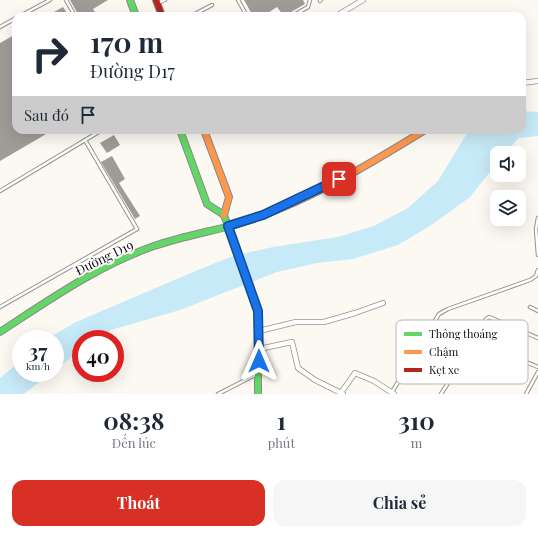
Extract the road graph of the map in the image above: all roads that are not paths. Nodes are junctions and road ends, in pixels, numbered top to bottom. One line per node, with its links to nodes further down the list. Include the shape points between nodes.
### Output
1 (50, 0): 10 (lane)
2 (66, 0): 11 (lane)
3 (130, 0): 12 (street)
4 (164, 0): 8 (lane)
5 (238, 0): 15 (lane)
6 (310, 0): 16 (lane, via 308,7)
7 (363, 0): 17 (street)
8 (156, 2): 13 (street)
9 (212, 5): 14 (lane)
10 (28, 12)
11 (73, 12)
12 (134, 12)
13 (160, 12)
14 (199, 12)
15 (245, 12)
16 (299, 12)
17 (343, 12)
18 (12, 20): 19 (lane)
19 (0, 27)
20 (538, 81): 21 (street)
21 (526, 82)
22 (95, 134): 26 (lane)
23 (181, 134): 28 (street, via 207,204)
24 (205, 134): 28 (street, via 229,197)
25 (418, 134): 30 (street, Đường D19, via 316,191 263,215)
26 (85, 140): 27 (lane); 34 (lane, via 137,229)
27 (0, 191)
28 (224, 215): 30 (street)
29 (538, 218): 31 (lane)
30 (228, 226): 40 (street, via 258,311); 41 (street, Đường D19, via 140,252 96,272)
31 (538, 254)
32 (538, 270): 37 (lane, via 536,276 530,280 448,310 439,314)
33 (383, 302): 40 (street, via 324,322 296,322)
34 (0, 307)
35 (530, 307): 36 (lane)
36 (538, 311)
37 (436, 320)
38 (486, 320): 39 (lane, via 489,317)
39 (496, 320)
40 (259, 331): 44 (street)
41 (0, 332)
42 (528, 334): 43 (lane)
43 (538, 338)
44 (259, 349): 48 (street); 54 (street, via 292,342 298,368)
45 (528, 363): 46 (lane)
46 (538, 367)
47 (538, 372): 56 (lane)
48 (259, 373): 52 (lane); 53 (street)
49 (398, 384): 51 (lane)
50 (447, 384): 55 (lane)
51 (393, 393): 54 (street, via 355,373)
52 (218, 394)
53 (258, 394)
54 (342, 394)
55 (441, 394)
56 (526, 394)

